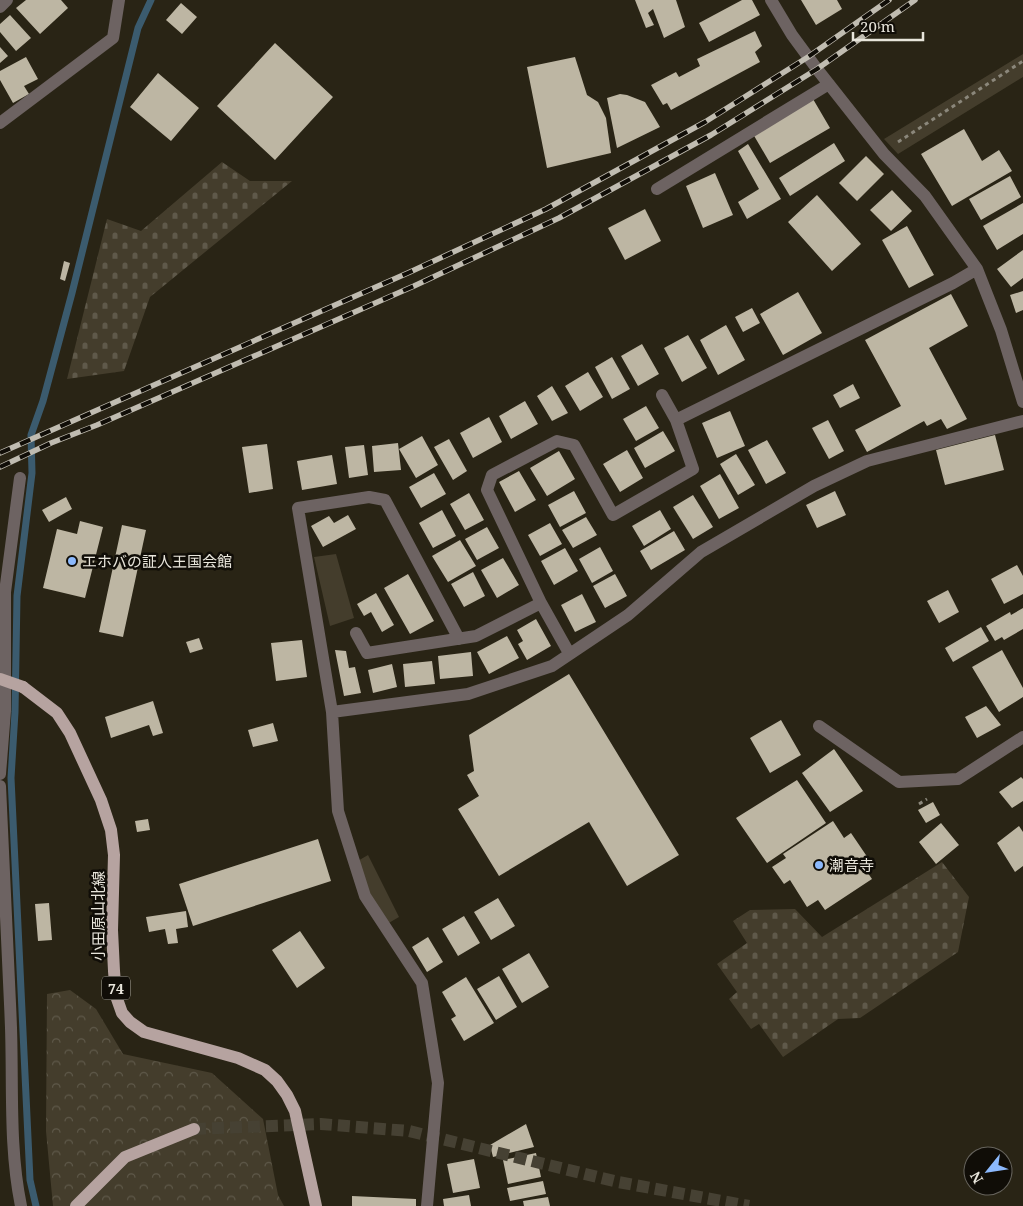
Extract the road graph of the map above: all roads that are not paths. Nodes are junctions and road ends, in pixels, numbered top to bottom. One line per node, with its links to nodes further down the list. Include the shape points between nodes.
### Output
1 (7, 0): 4 (street)
2 (119, 0): 6 (street, via 113,38)
3 (771, 0): 5 (street, via 792,35)
4 (0, 7)
5 (829, 84): 7 (street); 8 (street, via 884,154 925,196)
6 (0, 123)
7 (657, 189)
8 (977, 269): 10 (street); 11 (street)
9 (662, 395): 11 (street)
10 (1022, 396)
11 (676, 420): 14 (street, via 693,469 613,515 574,446 558,440 492,476 487,490)
12 (1023, 421): 17 (street, via 867,461 814,486 701,552 628,615)
13 (20, 478): 22 (street, via 5,592 5,711)
14 (541, 603): 16 (street, via 476,636); 17 (street)
15 (356, 633): 16 (street, via 367,653)
16 (459, 640): 19 (street, via 385,500 369,497 298,508)
17 (570, 653): 19 (street, via 552,666 468,694)
18 (0, 679): 27 (main road, 小田原山北線 / 74, bridge, via 23,688 58,713 101,800 111,830 114,855 114,972 116,996 122,1013 144,1032 238,1058 265,1070 277,1081 295,1110)
19 (332, 712): 28 (street, via 338,810 365,896 422,983 438,1083)
20 (819, 726): 21 (street, via 899,782 958,779)
21 (1023, 737)
22 (0, 774)
23 (0, 786): 25 (street, via 16,1183)
24 (194, 1129): 26 (main road, via 125,1157)
25 (21, 1206)
26 (76, 1206)
27 (316, 1206)
28 (427, 1206)

